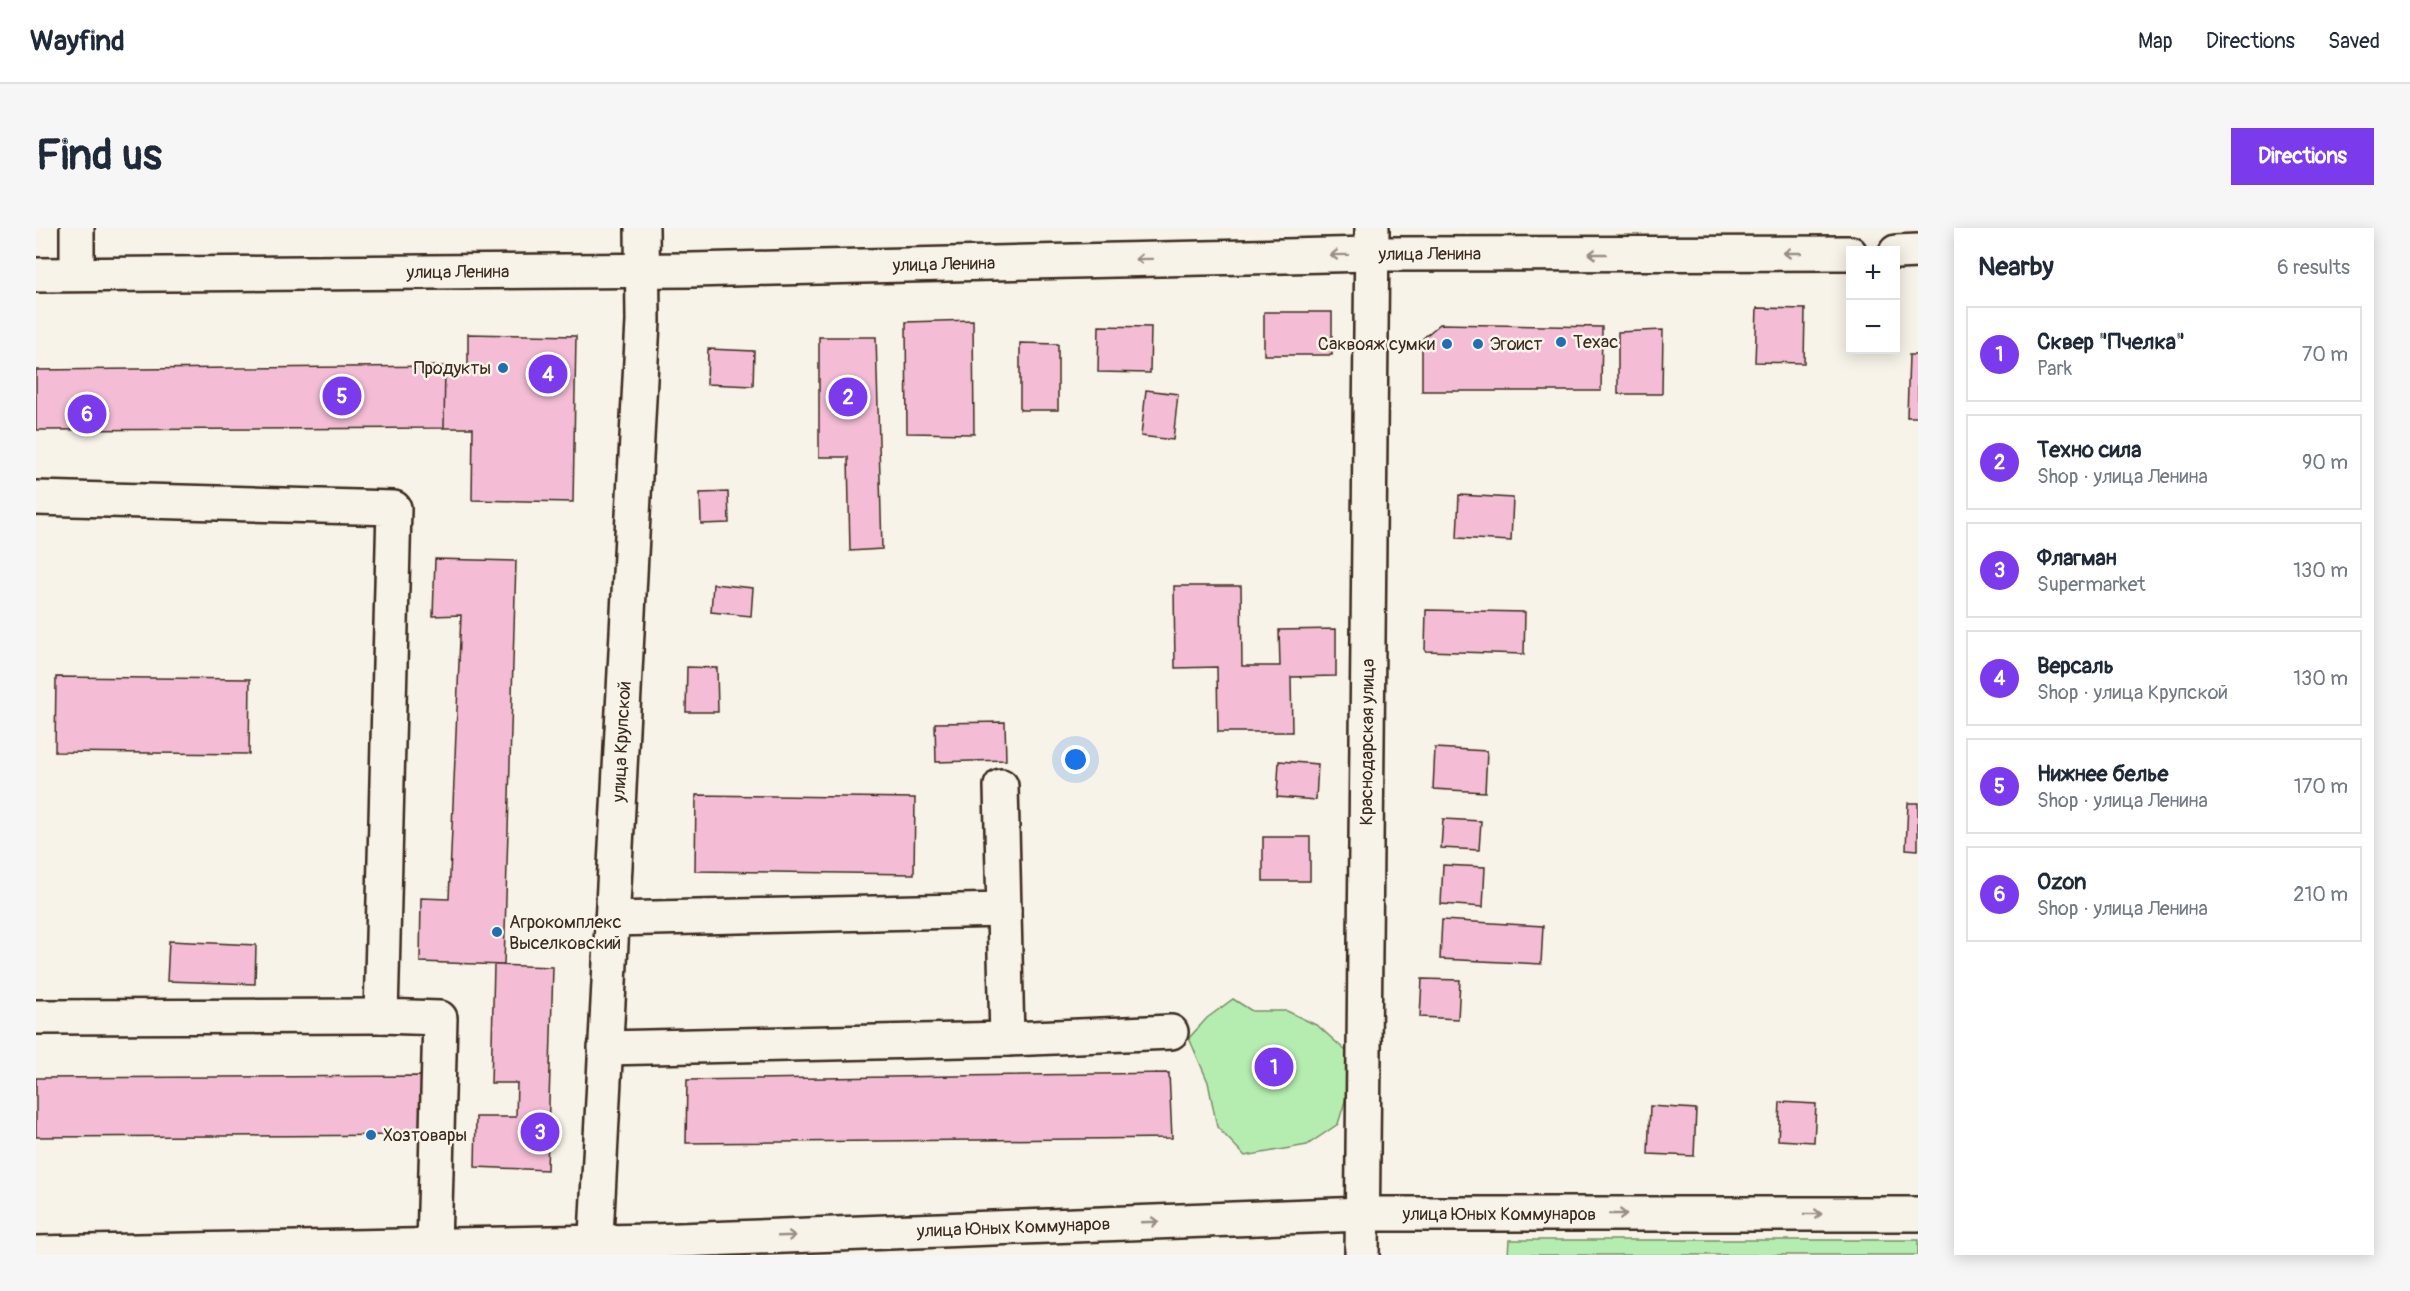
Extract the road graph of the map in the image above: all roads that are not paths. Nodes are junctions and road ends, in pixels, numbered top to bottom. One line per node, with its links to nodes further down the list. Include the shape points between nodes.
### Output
1 (77, 228): 10 (street)
2 (642, 228): 9 (street, улица Крупской)
3 (1885, 228): 5 (street)
4 (1372, 241): 8 (street, улица Ленина, one-way to 4); 9 (street, улица Ленина, one-way to 9); 21 (street, Краснодарская улица)
5 (1885, 246)
6 (1918, 251): 7 (street)
7 (1900, 252)
8 (1846, 253)
9 (642, 271): 10 (street, улица Ленина); 15 (street, улица Крупской, via 643,321)
10 (77, 274): 11 (street, улица Ленина)
11 (36, 275)
12 (36, 498): 17 (street, via 394,508)
13 (1001, 786): 14 (street)
14 (1004, 910): 15 (street); 19 (street)
15 (612, 919): 20 (street, улица Крупской)
16 (36, 1017): 17 (street)
17 (381, 1017): 23 (street, via 440,1018)
18 (1171, 1032): 19 (street)
19 (1007, 1039): 20 (street)
20 (605, 1048): 24 (street, улица Крупской)
21 (1363, 1214): 22 (street, улица Юных Коммунаров, one-way to 22); 24 (street, улица Юных Коммунаров, one-way to 21); 26 (street, Краснодарская улица)
22 (1918, 1214)
23 (434, 1246): 24 (street, улица Юных Коммунаров); 25 (street, улица Юных Коммунаров)
24 (595, 1249)
25 (36, 1253)
26 (1362, 1255)

